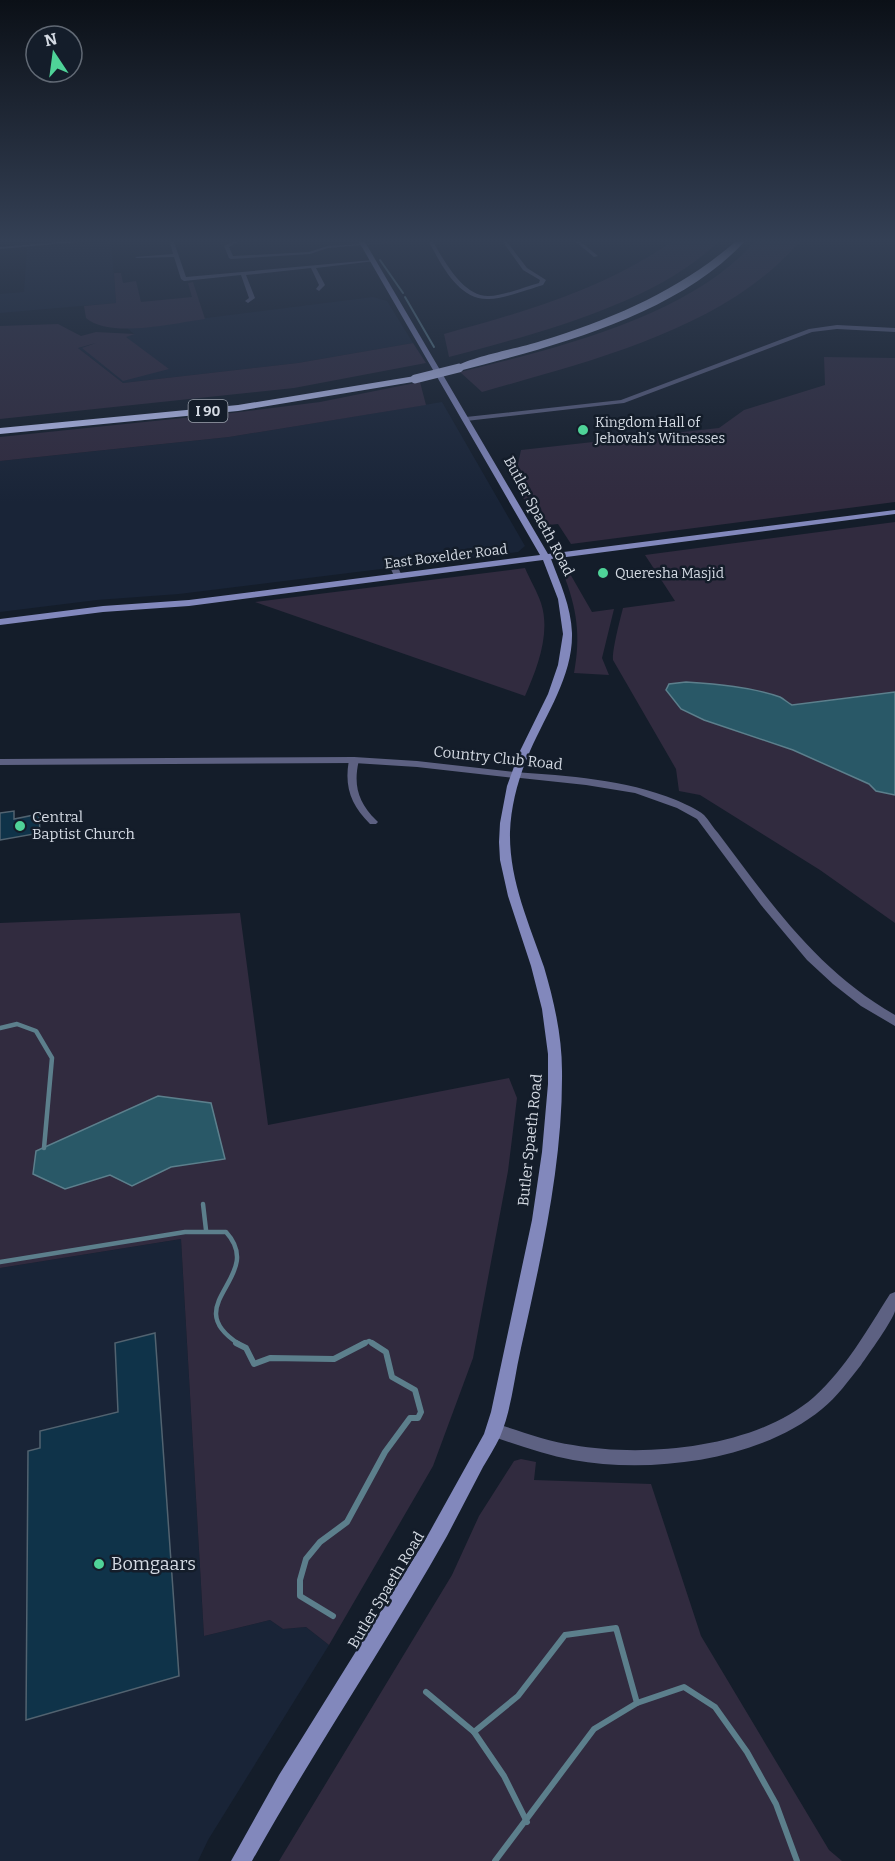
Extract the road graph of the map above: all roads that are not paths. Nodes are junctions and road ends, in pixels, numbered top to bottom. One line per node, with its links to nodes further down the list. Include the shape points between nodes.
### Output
1 (413, 329): 9 (main road, Butler Spaeth Road)
2 (556, 329): 7 (highway, I 90)
3 (585, 329): 7 (highway, I 90, bridge, via 459,368)
4 (821, 329): 9 (street, via 621,402)
5 (873, 329): 6 (street)
6 (895, 330)
7 (414, 373): 8 (highway, I 90, via 286,392); 10 (highway, I 90, via 237,408)
8 (0, 422)
9 (468, 422): 12 (main road, Butler Spaeth Road)
10 (0, 432)
11 (895, 512): 12 (main road, East Boxelder Road)
12 (546, 558): 14 (main road, East Boxelder Road); 18 (main road, Butler Spaeth Road, via 565,606 567,650 561,677)
13 (393, 565): 14 (street)
14 (398, 576): 15 (main road, East Boxelder Road)
15 (0, 622)
16 (354, 760): 17 (street, Country Club Road); 18 (street, Country Club Road); 19 (street, via 350,784 353,798)
17 (0, 762)
18 (514, 775): 20 (street, Country Club Road, via 635,790 685,806 700,817 831,979 871,1009); 22 (main road, Butler Spaeth Road, via 504,826 506,861 550,1020 555,1081 542,1195)
19 (373, 822)
20 (895, 1021)
21 (895, 1299): 22 (street, via 847,1374 815,1406 746,1441 682,1454 582,1454)
22 (494, 1430): 23 (main road, Butler Spaeth Road, via 382,1630)
23 (241, 1861)

